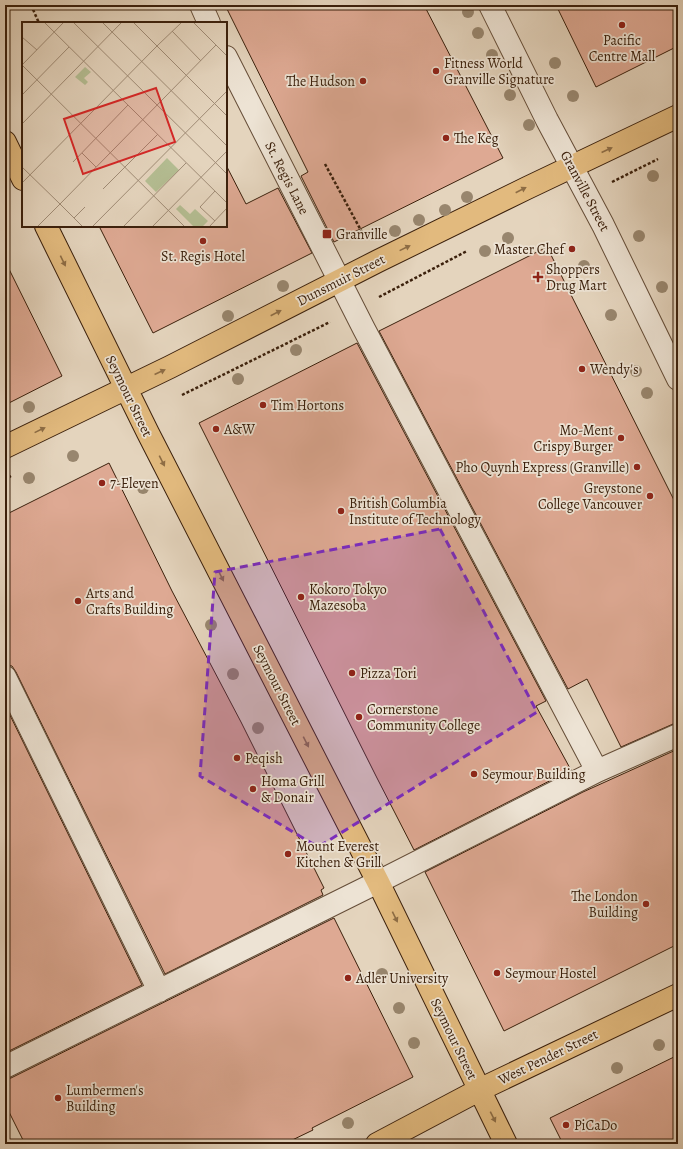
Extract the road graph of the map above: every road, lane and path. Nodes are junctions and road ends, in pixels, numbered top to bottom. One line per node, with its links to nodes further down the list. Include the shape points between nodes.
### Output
1 (31, 5): 4 (path)
2 (200, 5): 5 (street)
3 (490, 5): 12 (street, Granville Street)
4 (39, 22)
5 (208, 22)
6 (227, 61): 7 (street, St. Regis Lane)
7 (231, 78): 18 (street, St. Regis Lane)
8 (678, 116): 12 (main road, Dunsmuir Street, one-way to 8)
9 (5, 142): 13 (main road)
10 (664, 156): 14 (path)
11 (325, 164): 16 (path)
12 (572, 167): 18 (main road, Dunsmuir Street, one-way to 12); 21 (street, Granville Street)
13 (22, 176)
14 (611, 182)
15 (46, 227): 22 (main road, Seymour Street, one-way to 22)
16 (360, 229)
17 (474, 248): 19 (path)
18 (340, 280): 22 (main road, Dunsmuir Street, one-way to 18); 27 (street, St. Regis Lane)
19 (378, 297)
20 (335, 319): 23 (path)
21 (678, 379)
22 (125, 388): 24 (main road, Dunsmuir Street, one-way to 22); 28 (main road, Seymour Street, one-way to 28)
23 (184, 394)
24 (5, 447)
25 (5, 677): 29 (street)
26 (678, 735): 27 (street)
27 (597, 771): 28 (street)
28 (378, 882): 29 (street); 32 (main road, Seymour Street, one-way to 32)
29 (159, 991): 31 (street)
30 (678, 995): 32 (main road, West Pender Street)
31 (5, 1067)
32 (479, 1090): 33 (main road, West Pender Street); 34 (main road, Seymour Street, one-way to 34)
33 (377, 1144)
34 (506, 1144)

